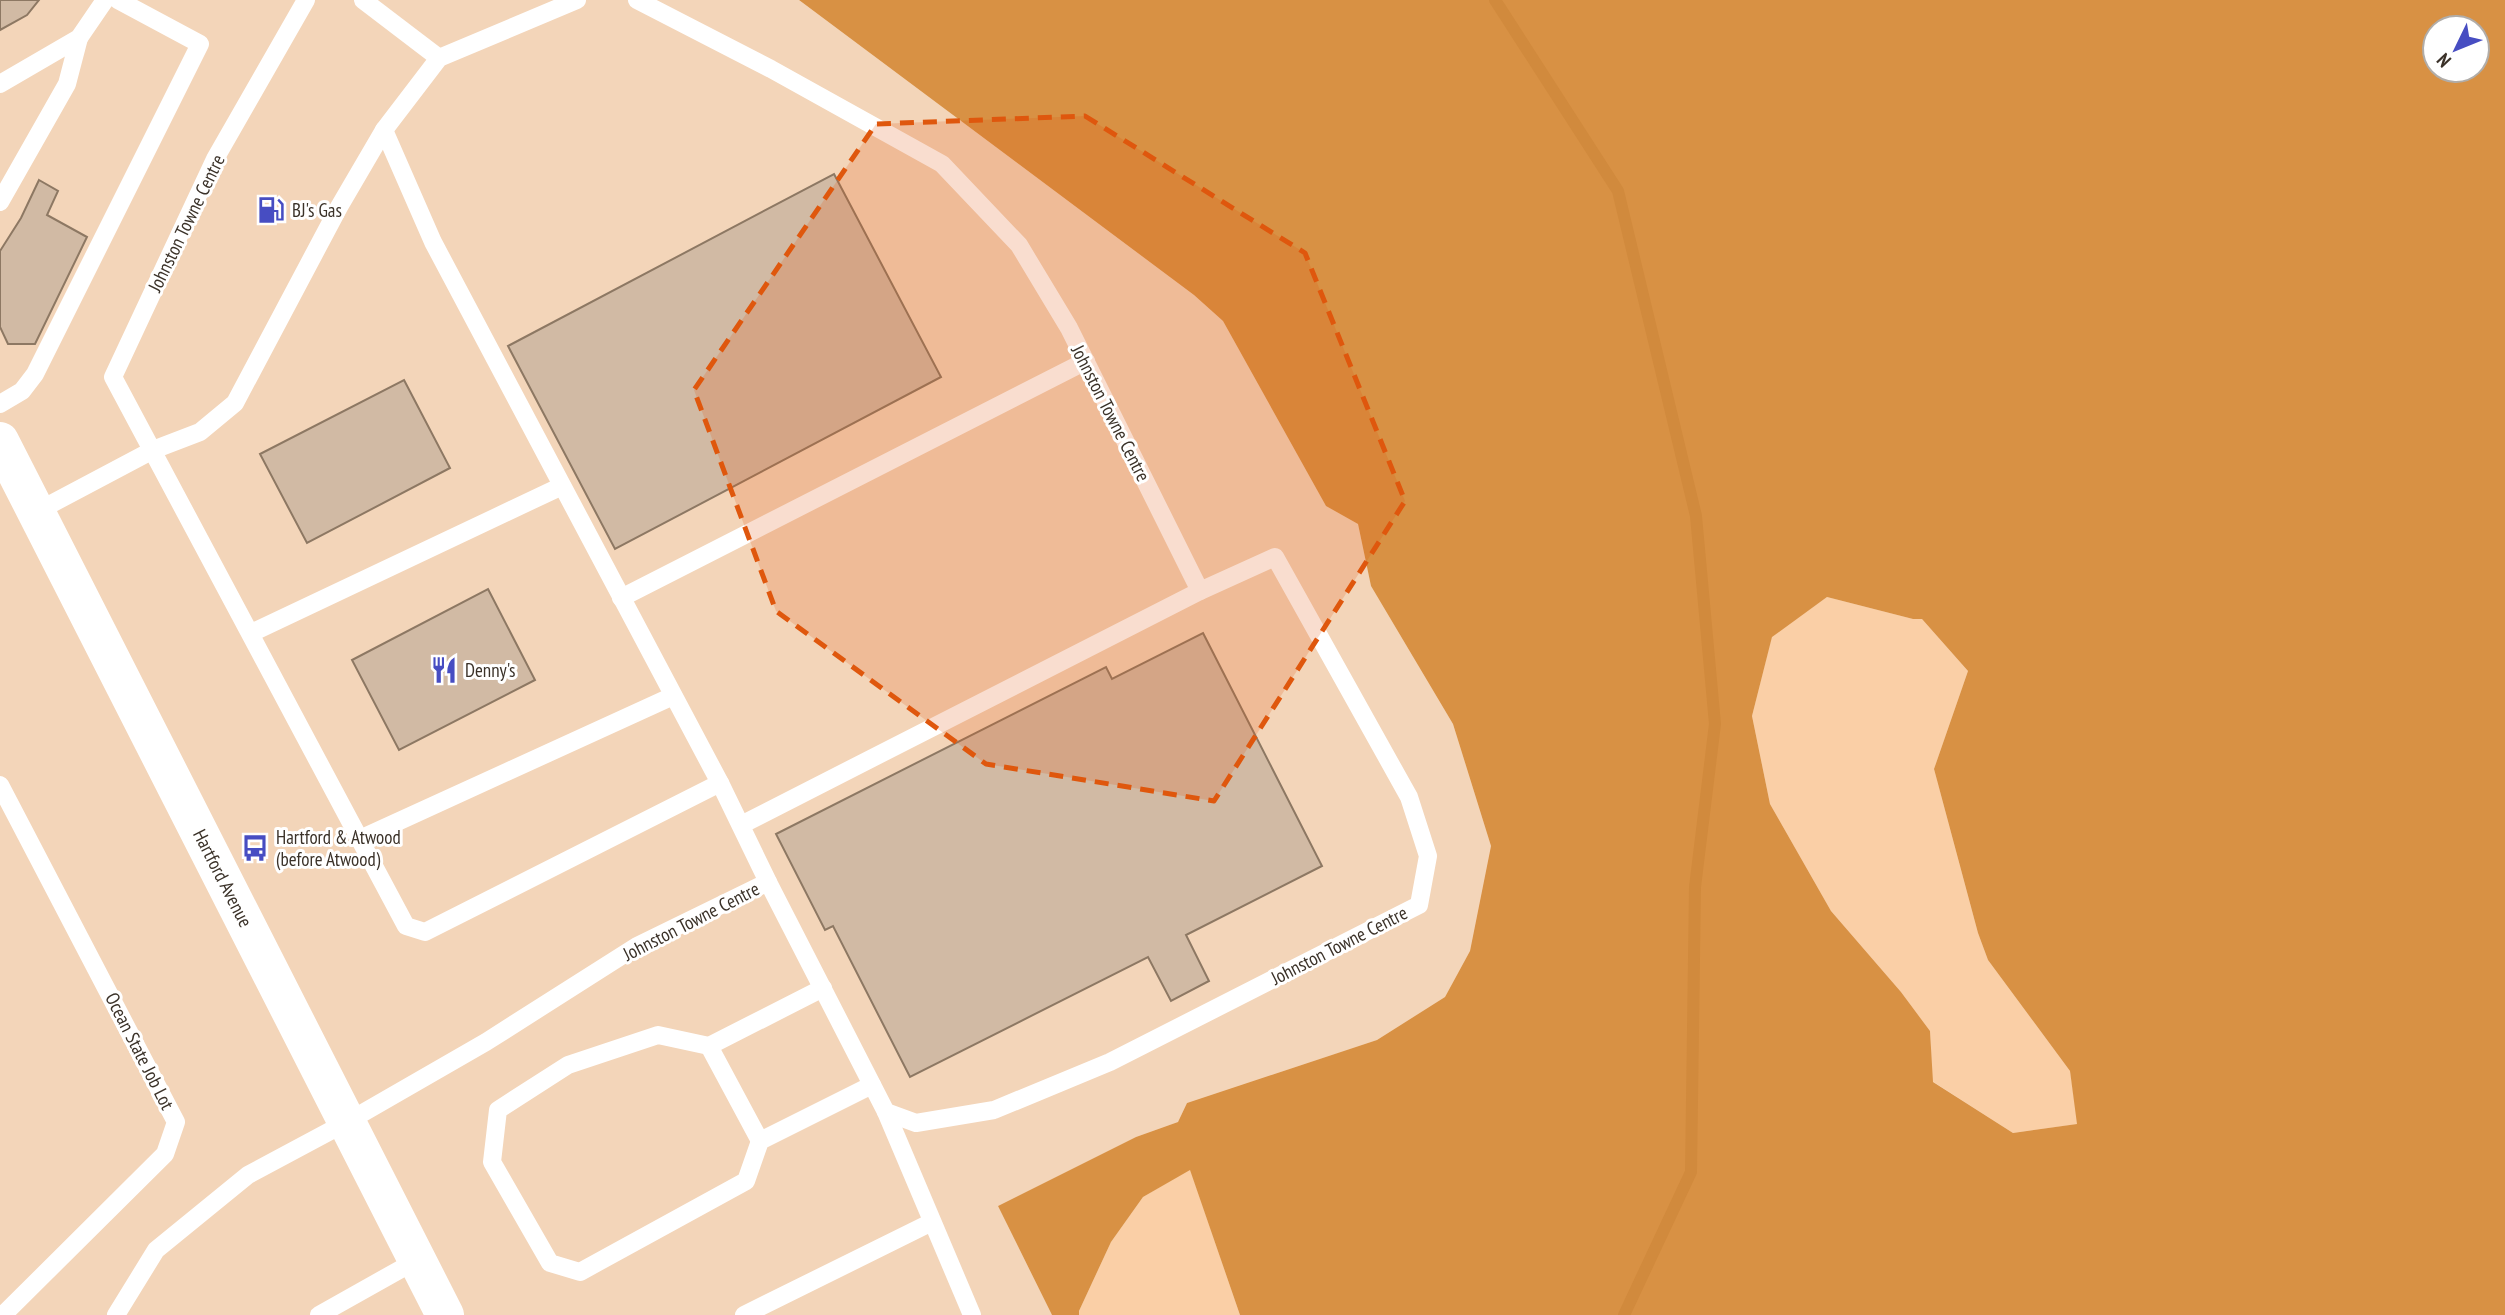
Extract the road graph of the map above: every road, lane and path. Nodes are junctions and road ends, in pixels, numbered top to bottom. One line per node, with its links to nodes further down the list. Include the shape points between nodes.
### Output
1 (105, 0): 7 (lane)
2 (118, 0): 13 (lane, via 200,44 34,374 22,391)
3 (306, 0): 15 (lane, Johnston Towne Centre, via 215,159 113,377)
4 (363, 0): 8 (lane)
5 (577, 0): 8 (lane)
6 (637, 0): 12 (lane, Johnston Towne Centre, via 942,164 1019,245)
7 (79, 38): 9 (lane); 11 (lane, via 67,84)
8 (439, 58): 10 (lane)
9 (0, 84)
10 (384, 130): 15 (lane, via 235,403 200,432); 16 (lane, via 433,242)
11 (0, 202)
12 (1086, 361): 18 (lane, Johnston Towne Centre); 19 (lane)
13 (0, 404)
14 (0, 441): 17 (main road, Hartford Avenue)
15 (153, 450): 17 (lane); 20 (lane)
16 (562, 486): 19 (lane); 20 (lane)
17 (36, 512): 31 (main road, Hartford Avenue)
18 (1200, 591): 24 (lane); 30 (lane, Johnston Towne Centre, via 1275,558 1409,797 1428,856 1419,905 1110,1062 995,1110 916,1123)
19 (621, 598): 21 (lane)
20 (251, 633): 25 (lane)
21 (673, 696): 22 (lane); 25 (lane)
22 (720, 783): 24 (lane); 25 (lane, via 425,932 406,926)
23 (0, 785): 35 (lane, Ocean State Job Lot, via 176,1122 165,1154)
24 (740, 825): 26 (lane)
25 (360, 839)
26 (768, 881): 27 (lane, Johnston Towne Centre); 31 (lane, Johnston Towne Centre, via 637,946 486,1042)
27 (822, 988): 28 (lane); 29 (lane, Johnston Towne Centre)
28 (709, 1046): 32 (lane); 32 (lane, via 658,1035 568,1065 498,1110 492,1162 550,1263 580,1272 746,1181)
29 (873, 1085): 30 (lane, Johnston Towne Centre); 32 (lane)
30 (886, 1112): 33 (lane)
31 (347, 1122): 34 (main road, Hartford Avenue); 36 (lane, via 248,1175 156,1250)
32 (760, 1141)
33 (932, 1222): 39 (lane); 40 (lane)
34 (417, 1260): 37 (lane); 38 (main road, Hartford Avenue)
35 (3, 1315)
36 (116, 1315)
37 (318, 1315)
38 (444, 1315)
39 (744, 1315)
40 (972, 1315)

